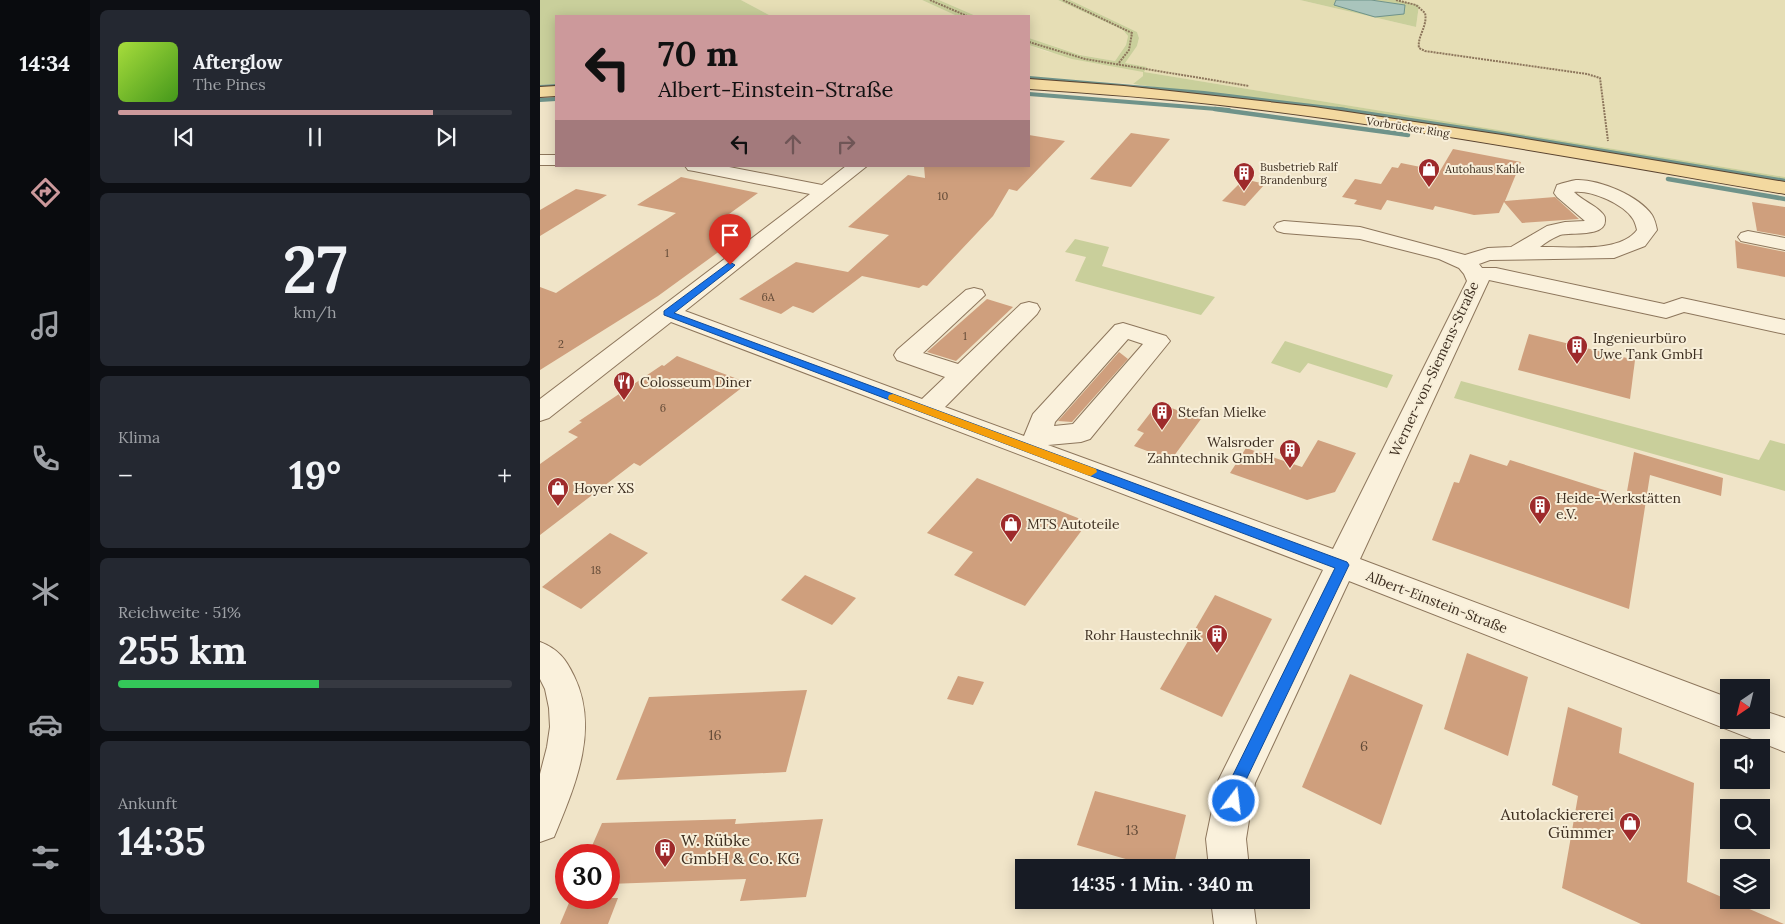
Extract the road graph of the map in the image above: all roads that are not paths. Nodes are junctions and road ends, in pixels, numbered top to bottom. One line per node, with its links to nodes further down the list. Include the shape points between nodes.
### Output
1 (1030, 84): 8 (main road, Vorbrücker Ring, via 1289,109)
2 (555, 91): 3 (main road)
3 (540, 92)
4 (540, 160): 5 (street)
5 (555, 160)
6 (699, 167): 9 (street)
7 (857, 167): 9 (street)
8 (1785, 188)
9 (826, 191): 17 (street)
10 (1284, 227): 14 (street, Werner-von-Siemens-Straße, via 1360,233 1446,255)
11 (1748, 237): 12 (street)
12 (1785, 244)
13 (1516, 253): 13 (street, via 1614,252 1642,241 1647,231 1646,222 1627,201 1590,188 1568,186 1564,193 1595,217 1595,224 1588,228 1560,229 1545,234); 14 (street, via 1475,258)
14 (1471, 269): 18 (street, via 1666,311 1682,305); 23 (street, Werner-von-Siemens-Straße, via 1478,281)
15 (974, 295): 19 (street, via 906,355)
16 (1029, 309): 19 (street)
17 (668, 313): 20 (street, Albert-Einstein-Straße); 21 (street)
18 (1785, 327)
19 (962, 374): 20 (street)
20 (926, 410): 22 (street, Albert-Einstein-Straße)
21 (540, 412)
22 (1034, 442): 22 (street, via 1042,420 1123,330 1158,340 1081,432); 23 (street, Albert-Einstein-Straße)
23 (1342, 565): 25 (street, Albert-Einstein-Straße); 29 (street, Werner-von-Siemens-Straße, via 1237,781 1226,839)
24 (540, 657): 28 (street, via 553,670 565,697 569,728 554,791)
25 (1720, 711)
26 (1769, 729): 27 (street)
27 (1785, 735)
28 (540, 823)
29 (1228, 859)
30 (1233, 909): 31 (street)
31 (1235, 924)

